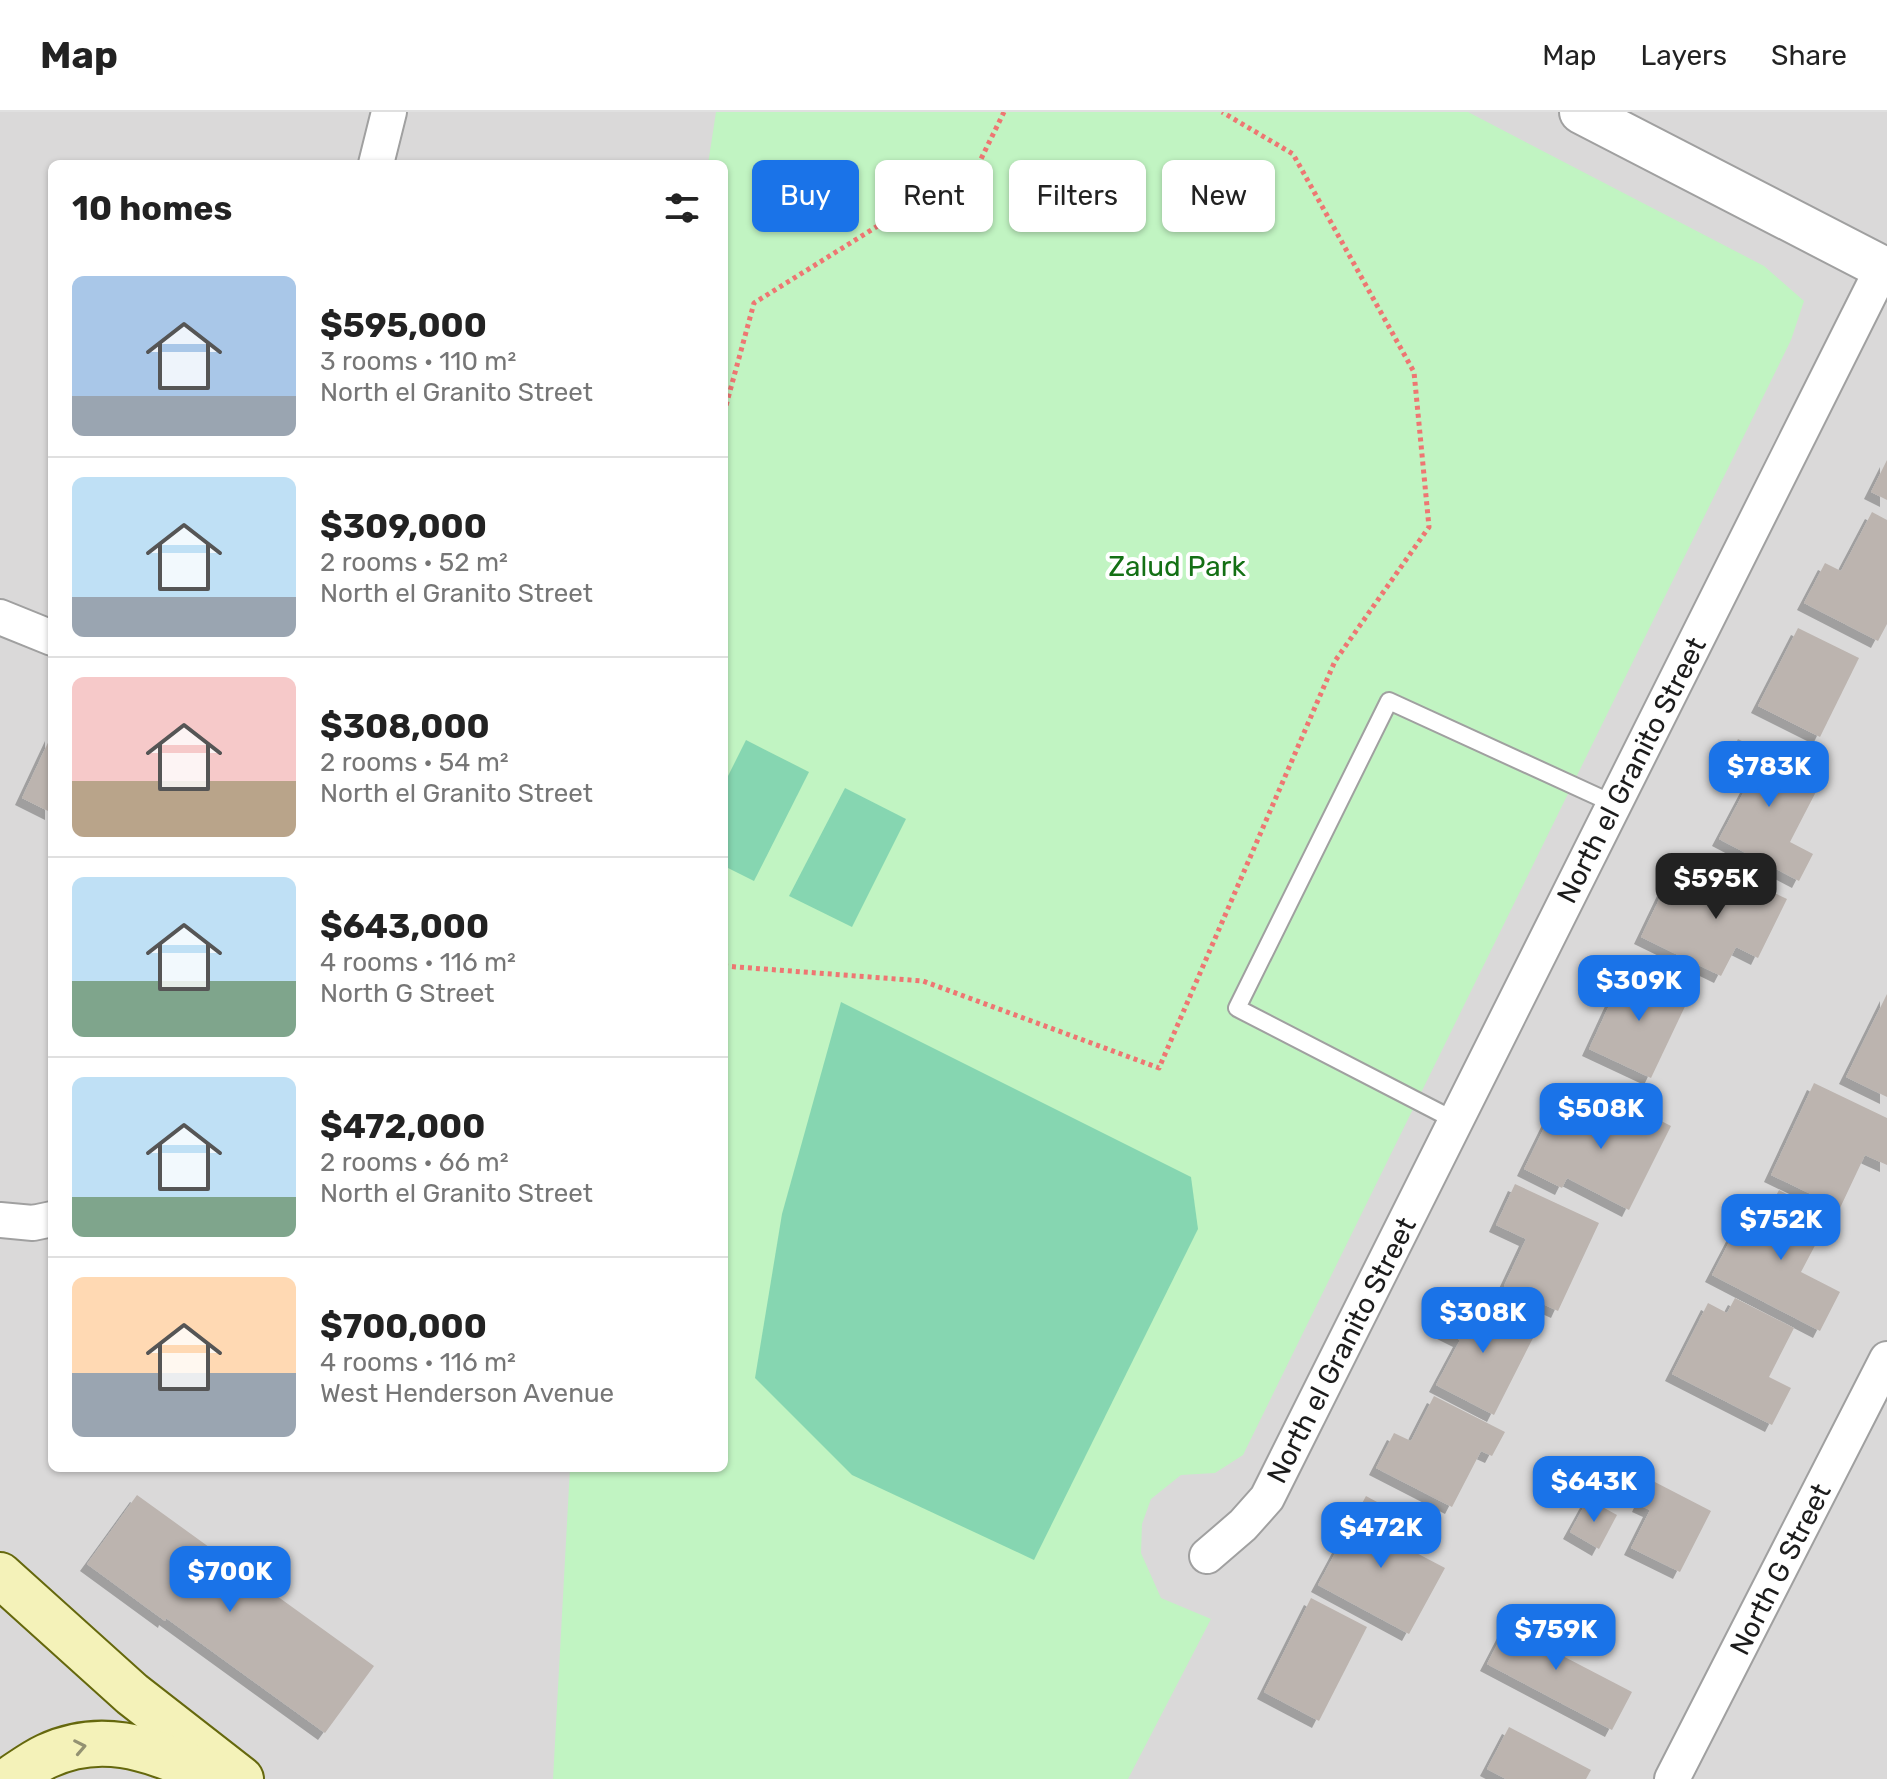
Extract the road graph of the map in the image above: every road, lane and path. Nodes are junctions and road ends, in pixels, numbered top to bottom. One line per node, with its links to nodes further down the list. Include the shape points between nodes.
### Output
1 (389, 112): 5 (street)
2 (1004, 112): 7 (path, via 979,163 754,303)
3 (1222, 112): 11 (path, via 1293,154 1414,372 1429,527 1335,661 1159,1068 923,981)
4 (1608, 118): 6 (street)
5 (377, 160)
6 (1885, 268): 10 (street, North el Granito Street)
7 (728, 398)
8 (0, 617): 9 (street)
9 (48, 636)
10 (1614, 804): 12 (street, North el Granito Street); 12 (lane, via 1389,701 1237,1008)
11 (728, 966)
12 (1456, 1121): 16 (street, North el Granito Street, via 1267,1498)
13 (0, 1220): 14 (street)
14 (48, 1220)
15 (1887, 1359): 21 (street, North G Street)
16 (1207, 1556)
17 (0, 1575): 20 (main road, via 132,1694)
18 (10, 1779): 19 (main road, one-way to 19, via 46,1756 79,1745 117,1743)
19 (224, 1779)
20 (241, 1779)
21 (1672, 1779)

